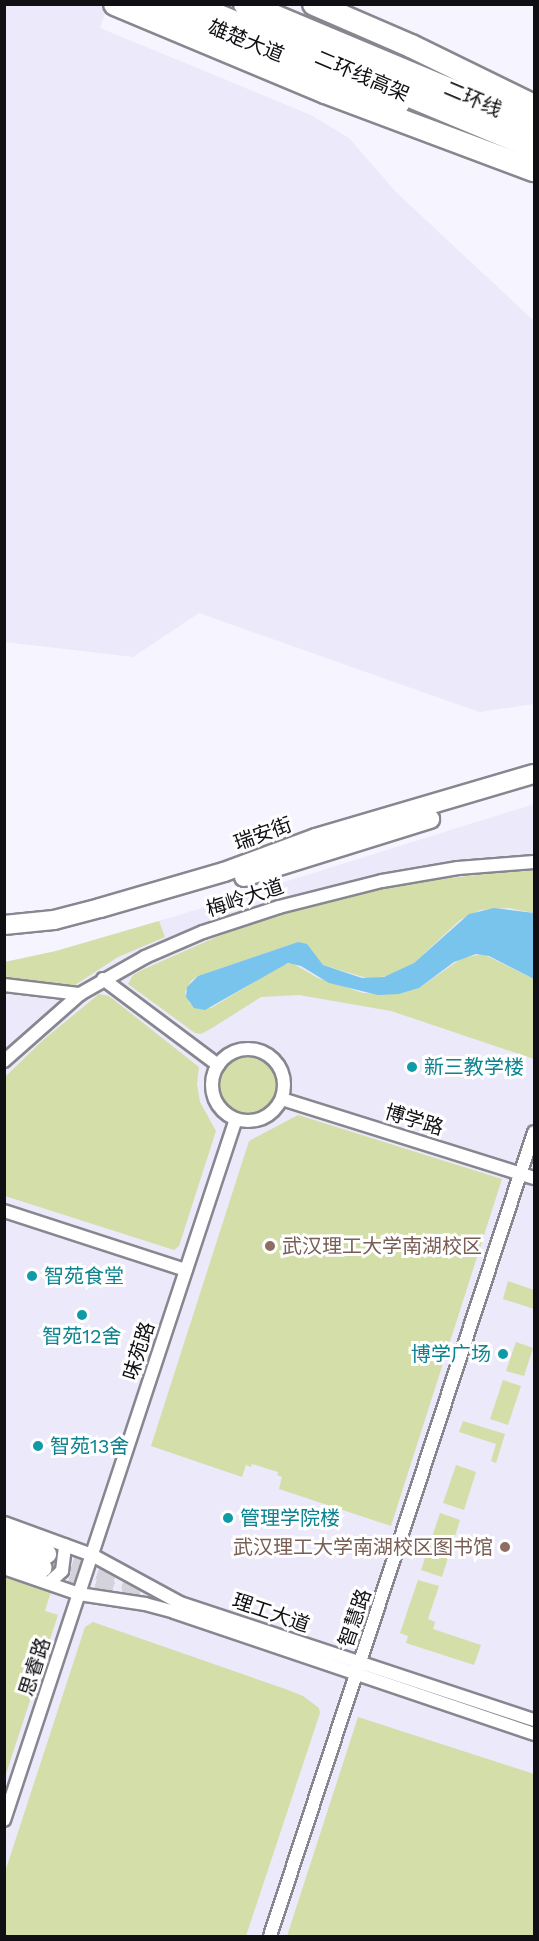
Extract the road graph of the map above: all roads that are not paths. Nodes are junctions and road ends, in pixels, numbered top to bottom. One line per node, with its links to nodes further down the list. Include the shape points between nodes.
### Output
1 (115, 4): 12 (highway, via 325,92)
2 (158, 4): 11 (main road, 雄楚大道)
3 (190, 4): 10 (highway, 二环线高架)
4 (245, 4): 9 (highway, 二环线)
5 (268, 4): 8 (main road)
6 (314, 4): 7 (highway)
7 (534, 105)
8 (534, 118)
9 (534, 125)
10 (534, 148)
11 (534, 159)
12 (534, 170)
13 (534, 774): 16 (main road, 瑞安街, via 316,838 224,872 100,908 54,920)
14 (534, 787): 17 (main road, 瑞安街, via 85,925)
15 (534, 862): 18 (street, 梅岭大道, via 420,874 332,892 203,932)
16 (4, 925)
17 (4, 936)
18 (103, 979): 20 (street, 梅岭大道); 22 (street)
19 (4, 985): 20 (street)
20 (80, 994): 21 (street, 梅岭大道)
21 (4, 1061)
22 (218, 1065): 23 (street, via 243,1050 265,1054 276,1063 283,1077); 24 (street, via 212,1082 215,1100 221,1110)
23 (282, 1099): 24 (street, via 266,1117 254,1121); 26 (street, 博学路)
24 (236, 1119): 29 (street, 味苑路)
25 (534, 1132): 26 (street, 智慧路)
26 (520, 1174): 27 (street, 博学路); 38 (street, 智慧路)
27 (534, 1178)
28 (4, 1211): 29 (street)
29 (186, 1270): 34 (street, 味苑路)
30 (4, 1523): 32 (street, 理工大道)
31 (4, 1538): 36 (main road)
32 (65, 1545): 34 (street, 理工大道); 36 (street, via 62,1570)
33 (4, 1554): 36 (main road)
34 (92, 1555): 37 (street, 味苑路); 38 (street, 理工大道, via 180,1603)
35 (4, 1568): 36 (street, 理工大道)
36 (46, 1568): 37 (street, 理工大道)
37 (79, 1594): 39 (street, 理工大道, via 164,1609); 42 (street, 思睿路)
38 (360, 1663): 39 (street, 智慧路); 40 (street, 理工大道)
39 (356, 1676): 41 (street, 理工大道); 43 (street, 智慧路)
40 (534, 1720)
41 (534, 1734)
42 (4, 1820)
43 (270, 1936)

